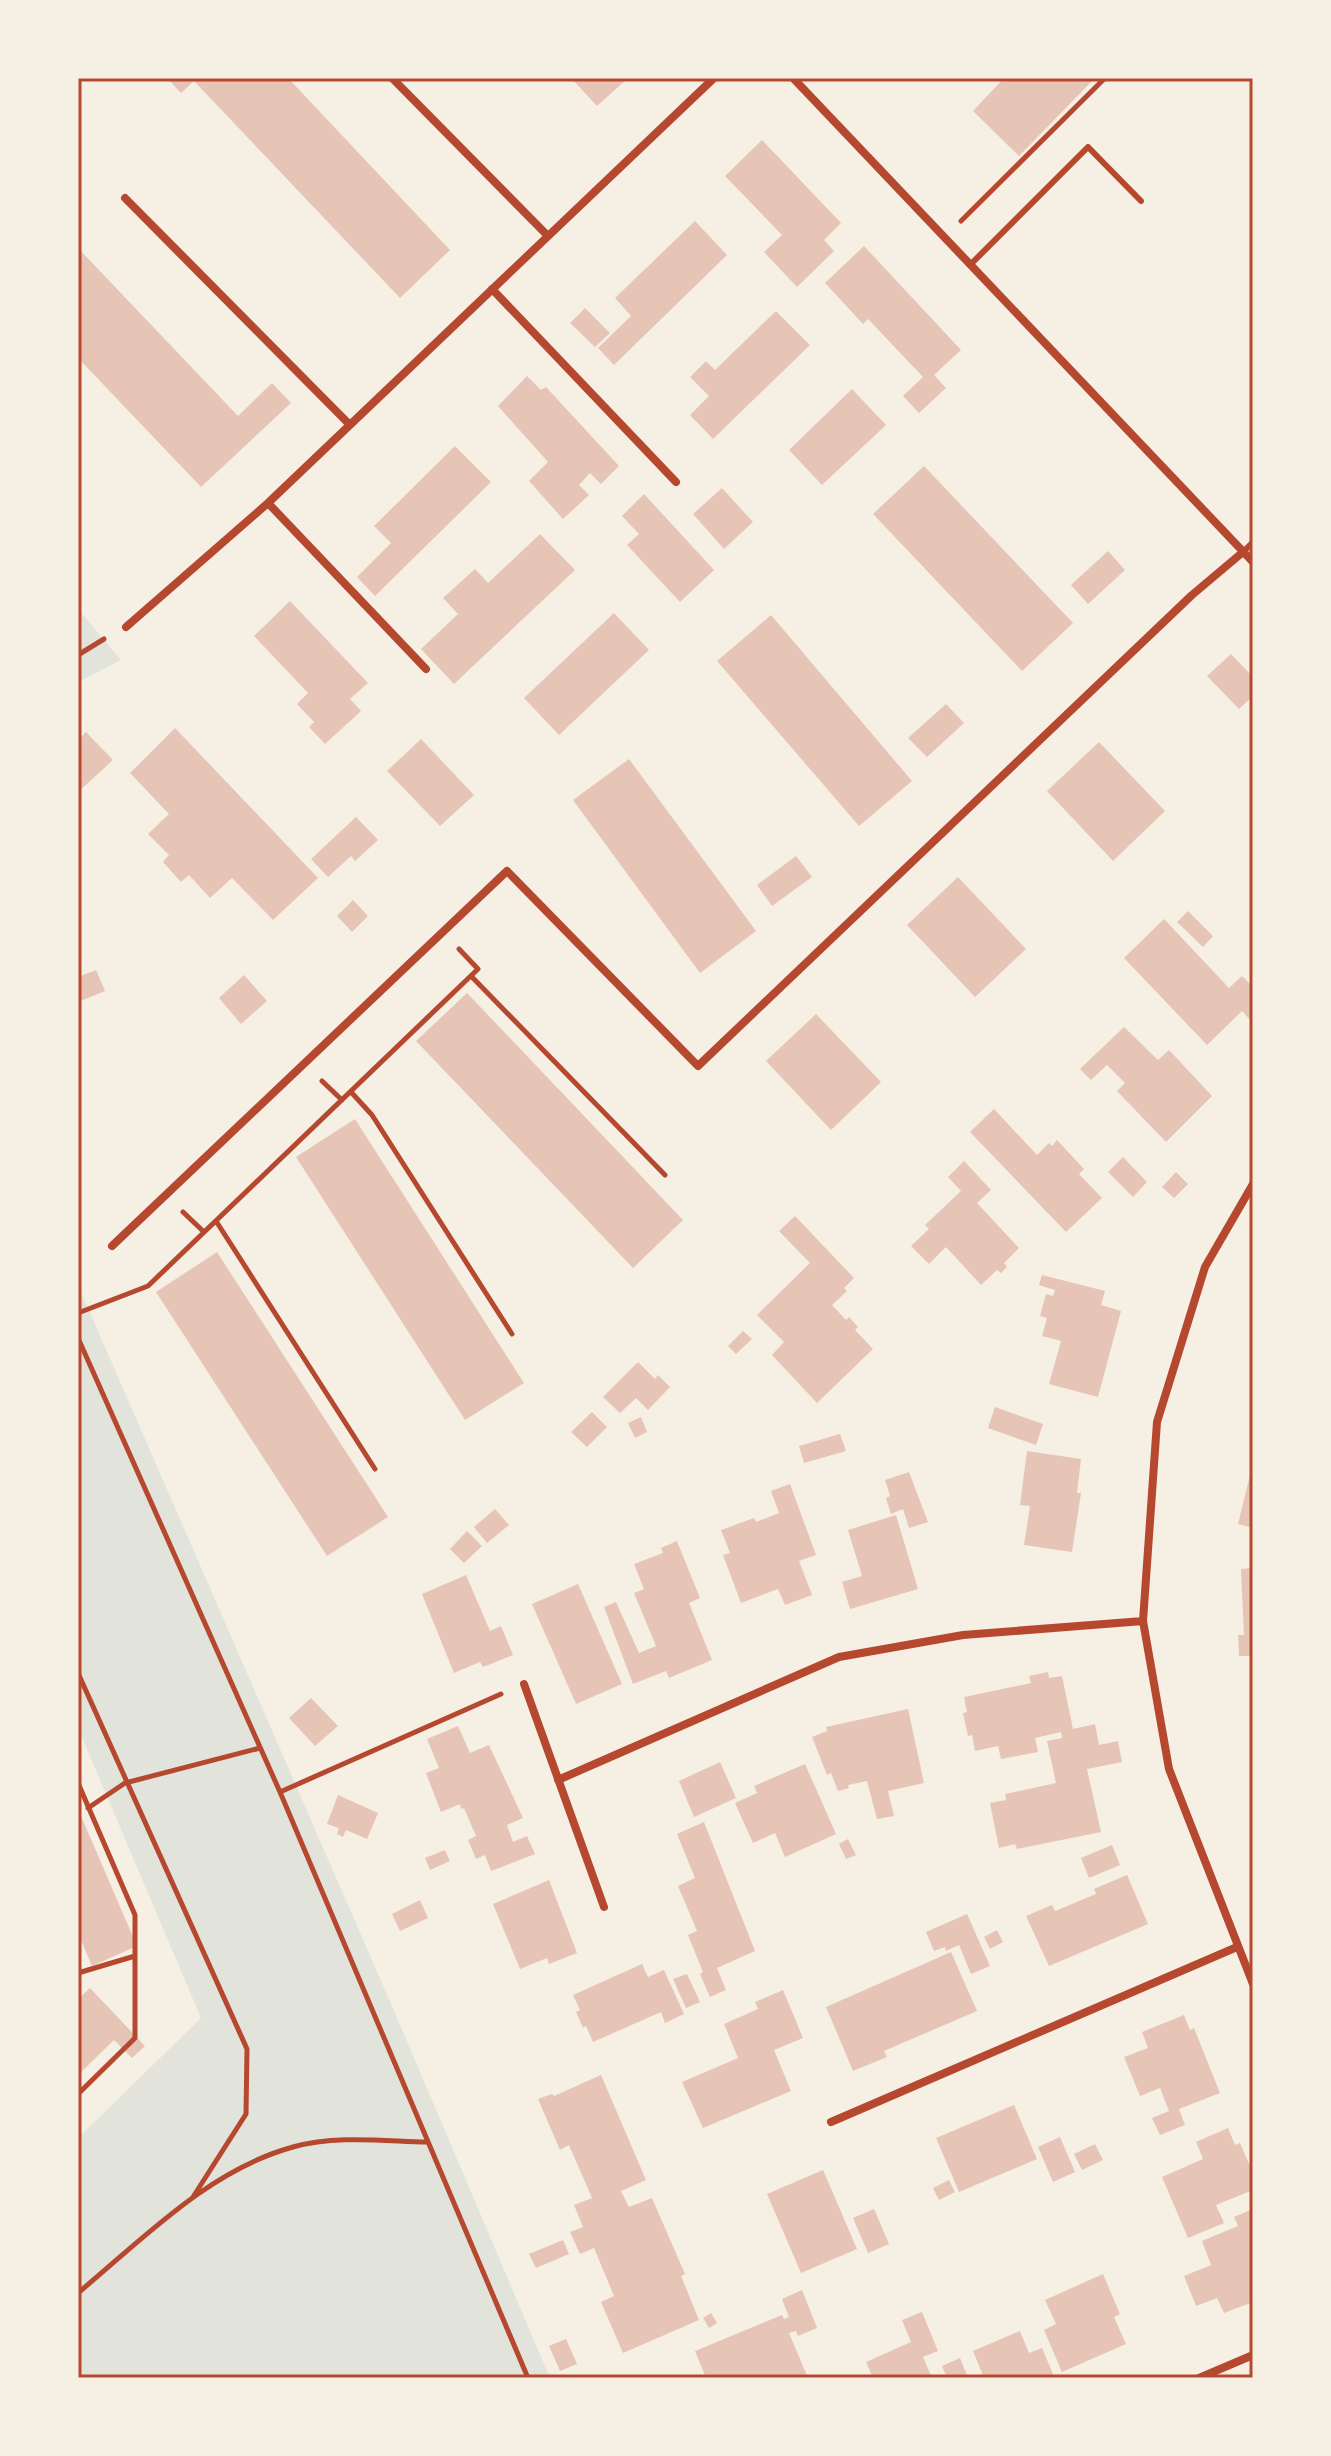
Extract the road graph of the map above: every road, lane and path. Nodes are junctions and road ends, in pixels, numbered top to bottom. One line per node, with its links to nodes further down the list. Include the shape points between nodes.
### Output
1 (392, 78): 7 (street)
2 (714, 78): 7 (street)
3 (793, 78): 8 (street)
4 (1105, 78): 8 (path)
5 (125, 198): 11 (street)
6 (1141, 201): 9 (lane, via 1088,147)
7 (548, 236): 10 (street)
8 (944, 237): 9 (street)
9 (970, 265): 15 (street)
10 (492, 289): 11 (street); 12 (street)
11 (350, 425): 13 (street)
12 (676, 482)
13 (268, 503): 17 (street); 18 (street)
14 (1253, 542): 15 (lane)
15 (1243, 552): 16 (street); 19 (street, via 698,1066 507,871)
16 (1253, 562)
17 (126, 627)
18 (426, 669)
19 (443, 931): 20 (path, via 478,969); 25 (street)
20 (471, 976): 21 (path); 22 (path)
21 (351, 1092): 24 (path); 27 (path, via 372,1115)
22 (665, 1175)
23 (1253, 1184): 30 (street, via 1205,1267 1157,1422)
24 (216, 1221): 26 (path, via 148,1286); 29 (path)
25 (112, 1246)
26 (78, 1313)
27 (512, 1334)
28 (78, 1338): 33 (path)
29 (375, 1469)
30 (1143, 1621): 34 (street, via 963,1635 839,1657); 40 (street, via 1169,1769)
31 (78, 1673): 36 (path)
32 (524, 1684): 34 (street); 37 (path)
33 (260, 1748): 36 (path); 37 (path)
34 (558, 1780): 39 (street)
35 (78, 1783): 38 (path)
36 (125, 1783): 38 (path); 47 (path, via 247,2049 246,2114)
37 (280, 1792): 46 (path)
38 (88, 1808): 41 (path, via 135,1915)
39 (604, 1907)
40 (1237, 1947): 43 (street); 45 (street)
41 (135, 1956): 42 (path); 44 (path, via 135,2038)
42 (78, 1973)
43 (1253, 1984)
44 (78, 2094)
45 (831, 2122)
46 (427, 2142): 47 (path, via 345,2140 294,2146 239,2167); 50 (path)
47 (193, 2197): 48 (path)
48 (78, 2293)
49 (1253, 2355): 51 (street)
50 (528, 2378)
51 (1199, 2378)

